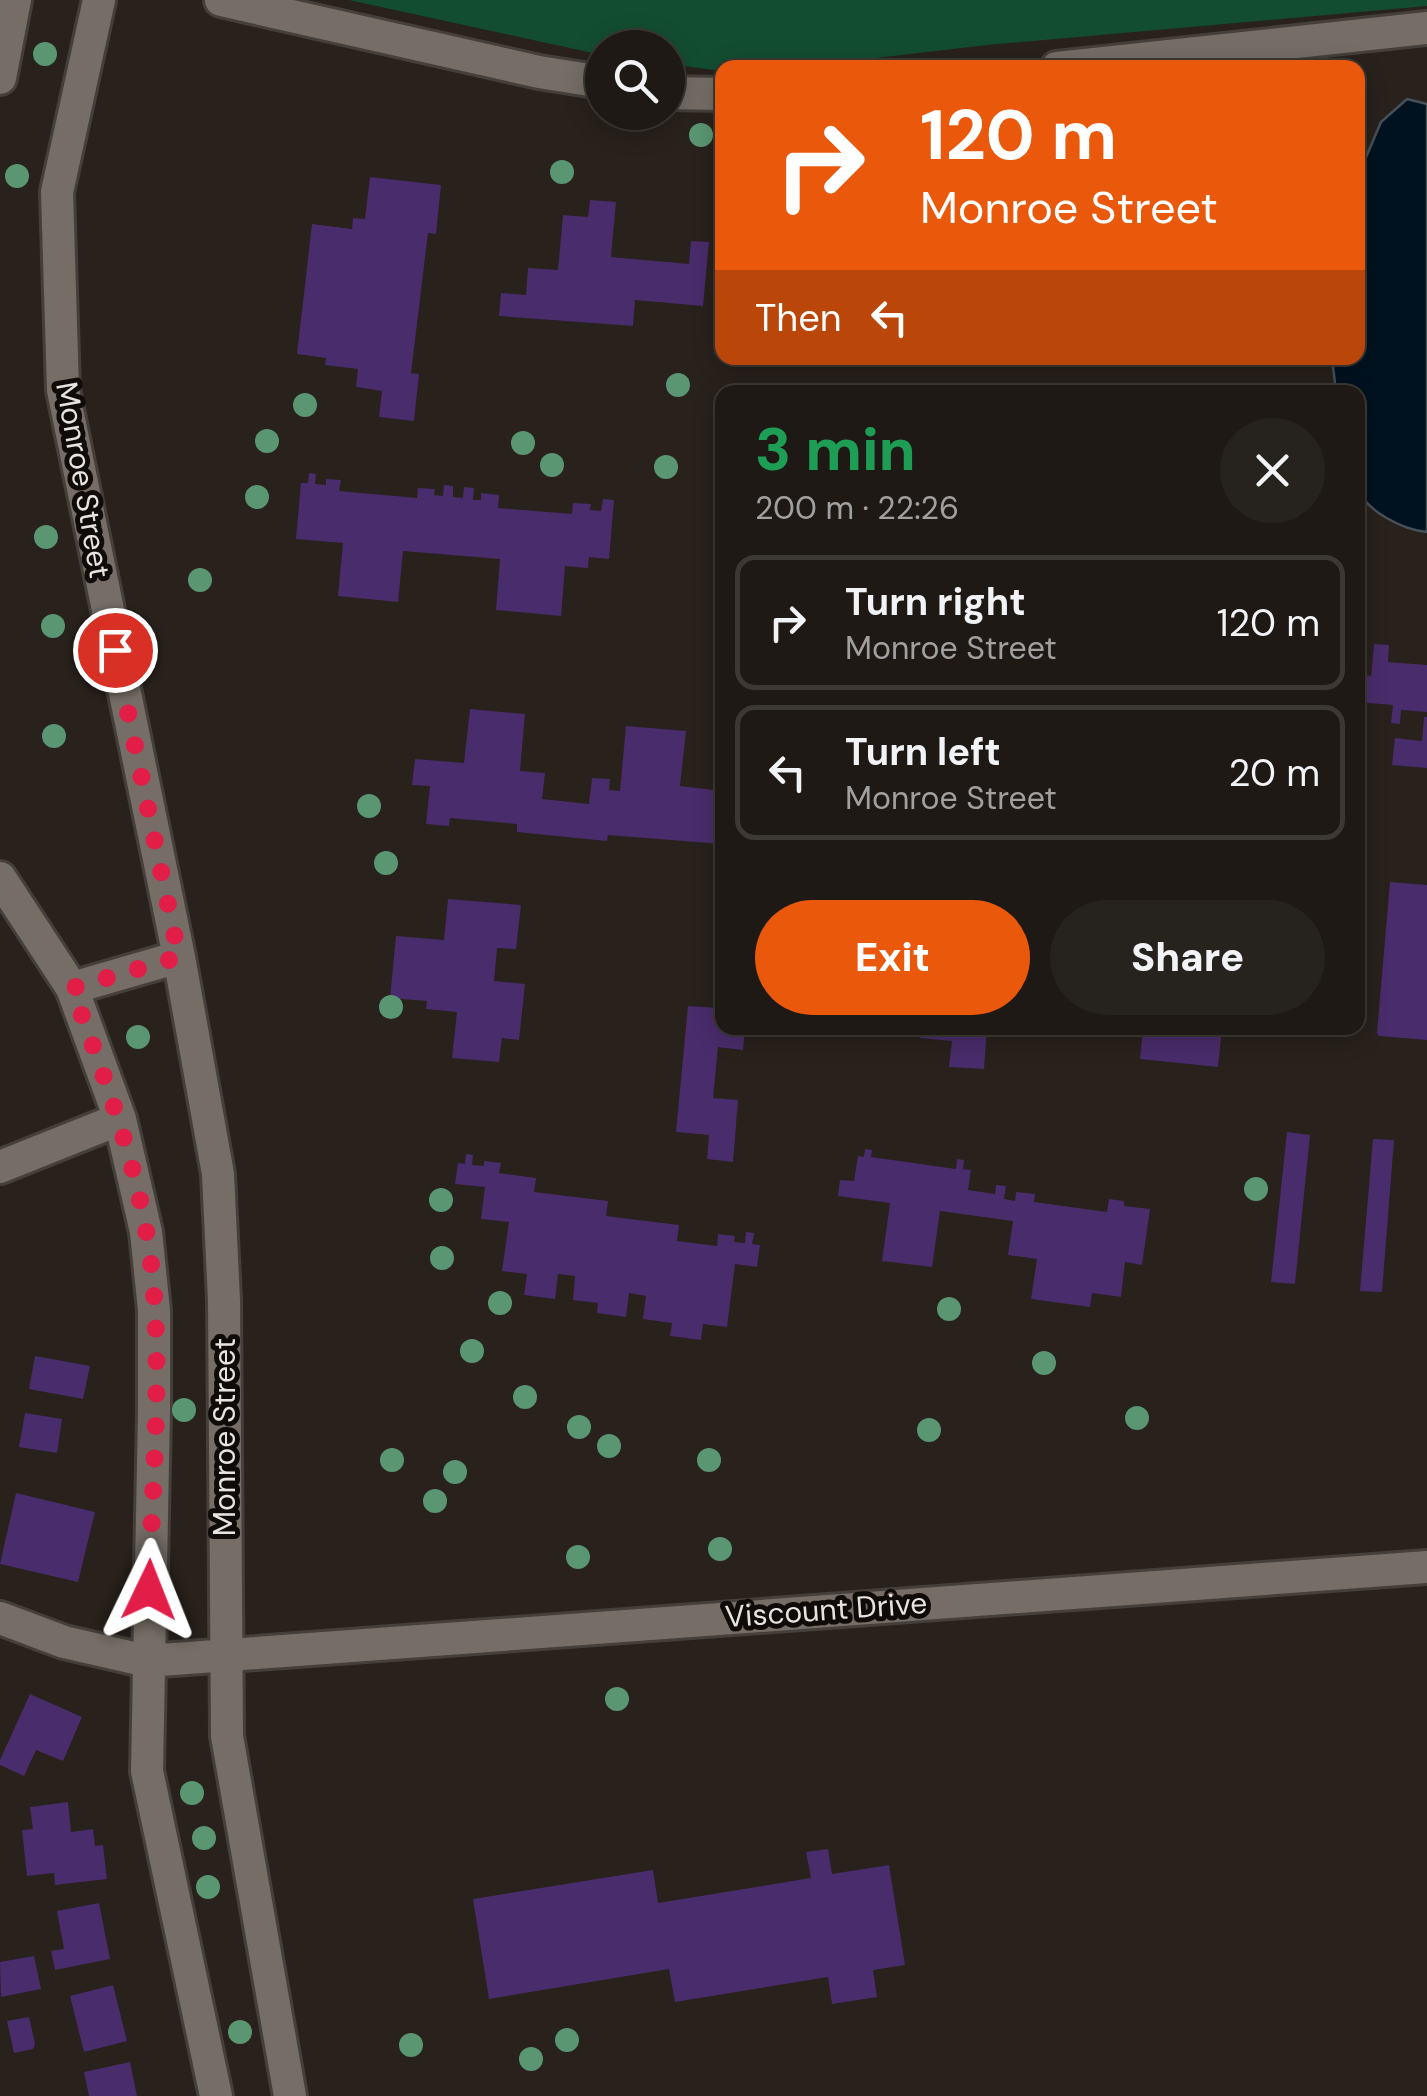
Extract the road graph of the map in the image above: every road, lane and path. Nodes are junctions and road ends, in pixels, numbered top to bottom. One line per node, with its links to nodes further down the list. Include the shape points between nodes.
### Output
1 (15, 0): 6 (street)
2 (100, 0): 11 (street, Monroe Street, via 57,192 63,390)
3 (222, 0): 7 (street)
4 (1427, 28): 5 (street)
5 (1131, 60)
6 (0, 78)
7 (585, 79)
8 (685, 93): 9 (street)
9 (715, 94)
10 (0, 878): 12 (street)
11 (179, 957): 12 (street); 17 (street, Monroe Street, via 218,1174)
12 (72, 988): 13 (street)
13 (120, 1119): 14 (street); 18 (street, via 146,1232 154,1310)
14 (0, 1168)
15 (1427, 1566): 17 (street, Viscount Drive)
16 (0, 1618): 18 (street, Viscount Drive, via 64,1642)
17 (225, 1655): 18 (street, Viscount Drive); 20 (street, Monroe Street, via 227,1736)
18 (147, 1660): 19 (street, via 147,1770)
19 (216, 2096)
20 (290, 2096)

